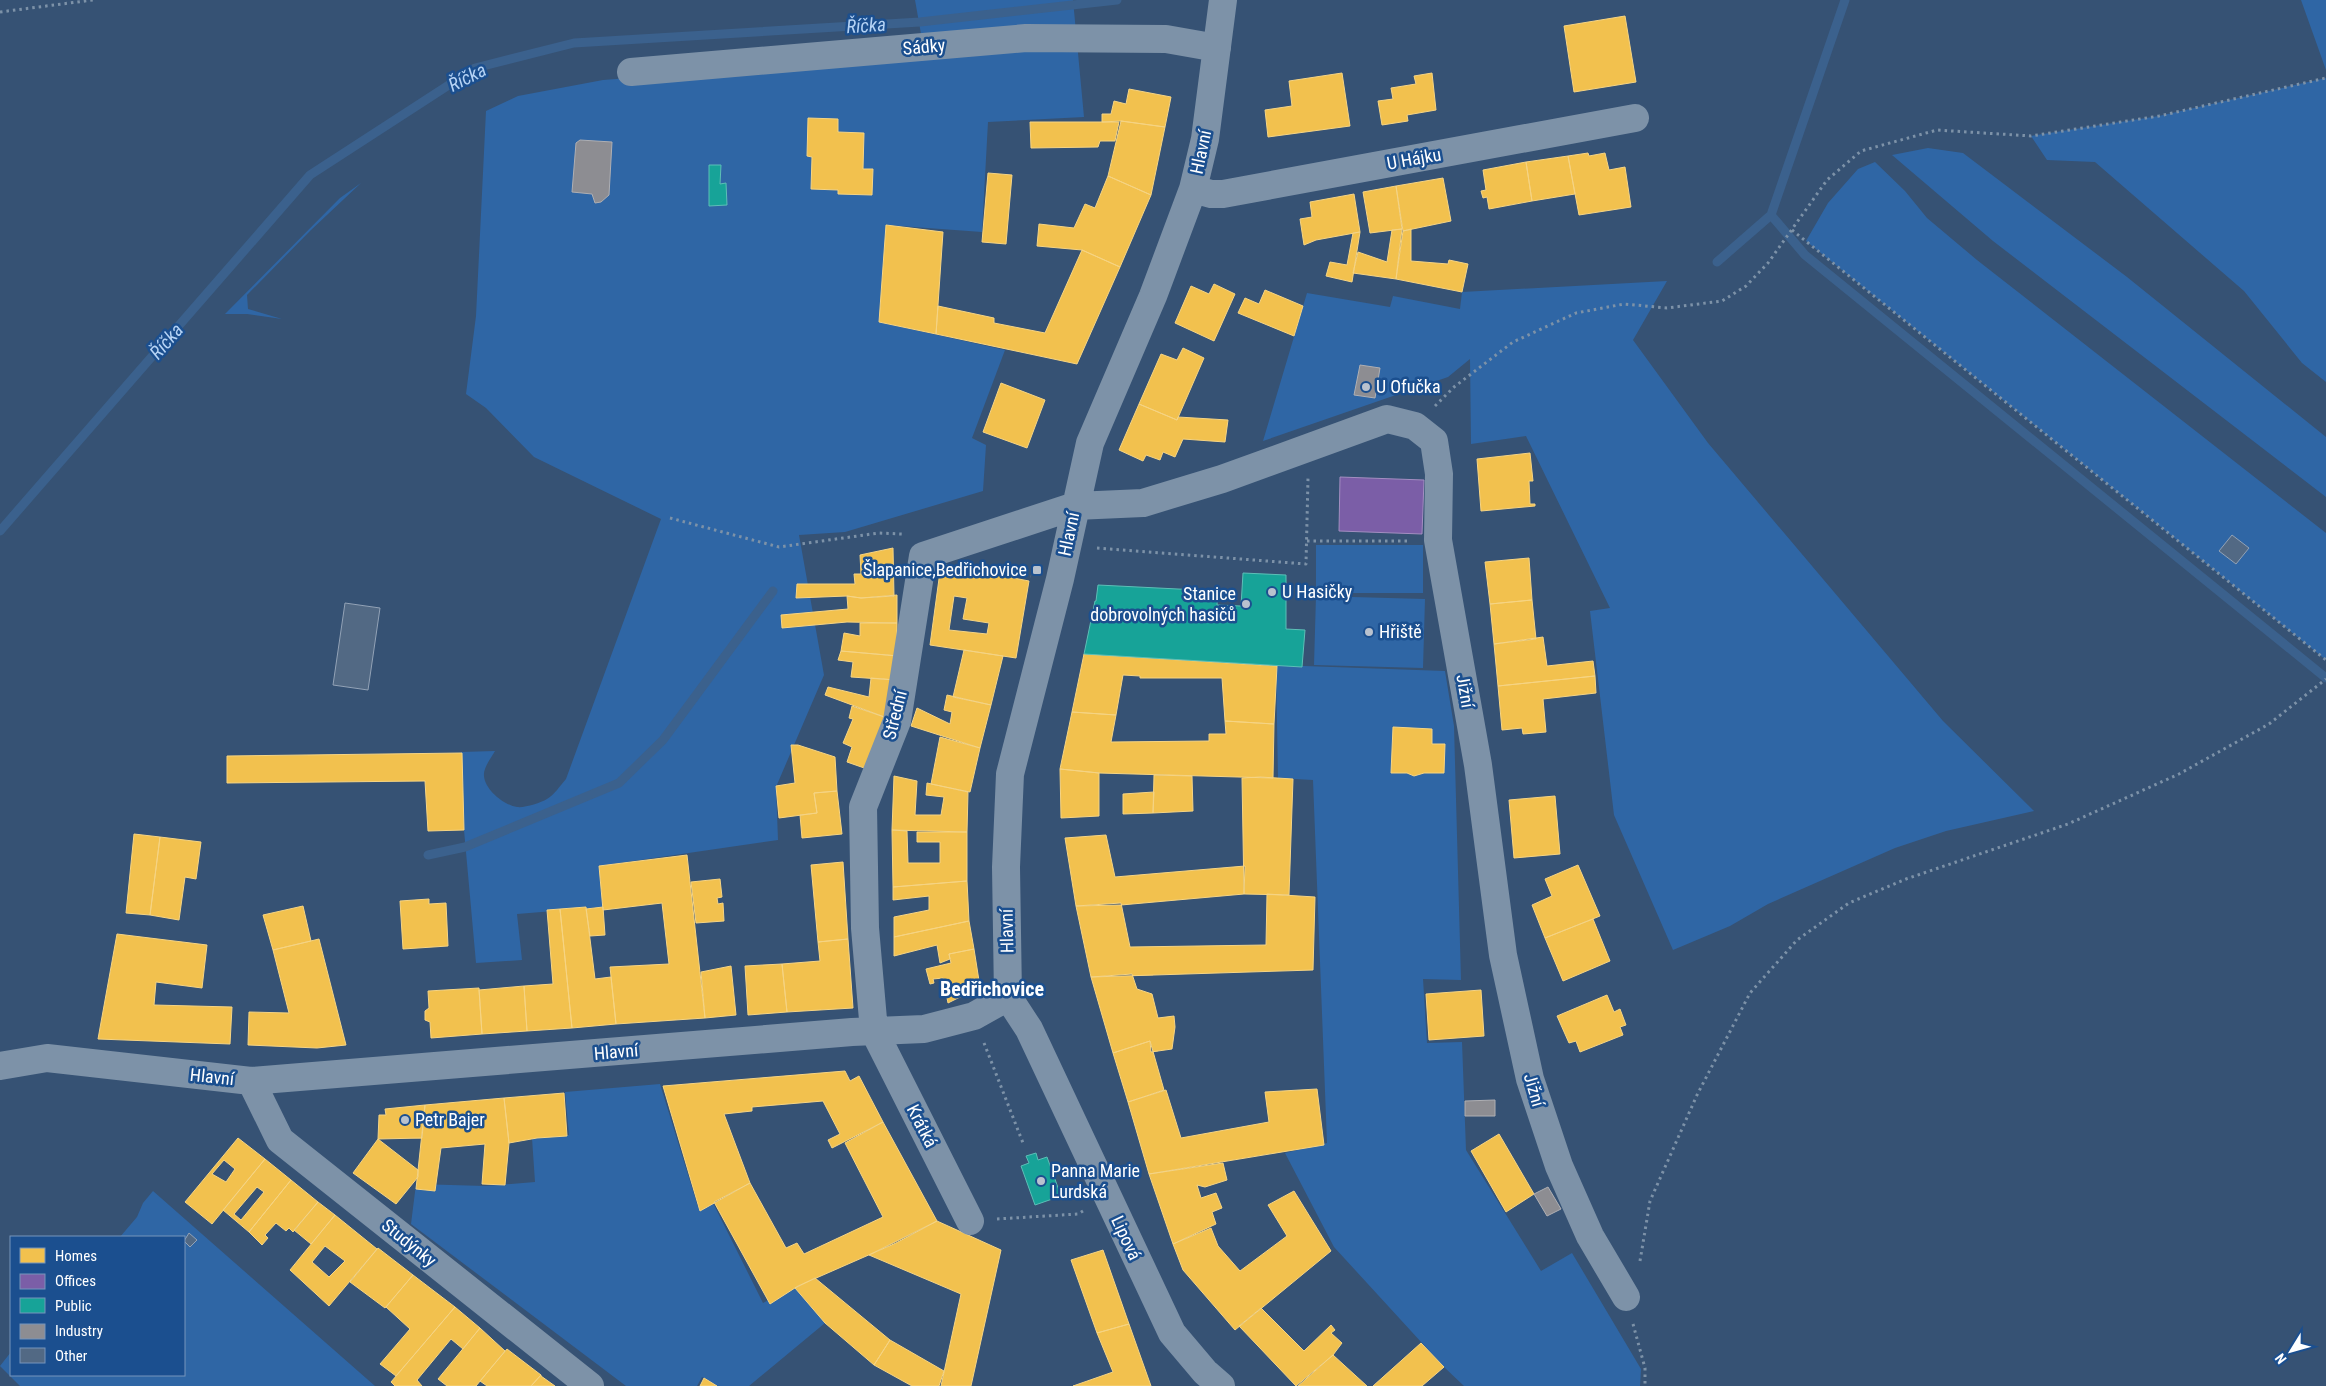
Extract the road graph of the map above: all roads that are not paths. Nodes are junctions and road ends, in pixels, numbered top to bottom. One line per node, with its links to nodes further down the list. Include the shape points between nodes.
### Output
1 (1223, 0): 2 (street, Hlavní)
2 (1217, 48): 3 (street, Sádky, via 1166,39 1026,38); 5 (street, Hlavní, via 1205,139)
3 (631, 72)
4 (1635, 118): 5 (street, U Hájku, via 1223,194)
5 (1193, 188): 6 (street, Hlavní, via 1157,287 1090,443)
6 (1075, 506): 7 (street, Hlavní, via 1058,589 1010,774 1006,867); 8 (street, Střední, via 923,556 897,721 863,807 865,928); 12 (street, Jižní, via 1143,503 1222,479 1387,419 1415,426 1434,441 1439,474 1438,540 1478,765 1503,955 1533,1092 1559,1166 1586,1228)
7 (1008, 997): 8 (street, Hlavní, via 974,1016 924,1029); 13 (street, Lipová, via 1029,1029 1172,1333)
8 (874, 1031): 10 (street, Hlavní); 11 (street, Krátká)
9 (0, 1066): 10 (street, Hlavní, via 47,1058)
10 (251, 1081): 14 (street, Studýnky, via 280,1140)
11 (970, 1221)
12 (1626, 1297)
13 (1210, 1381)
14 (590, 1386)

